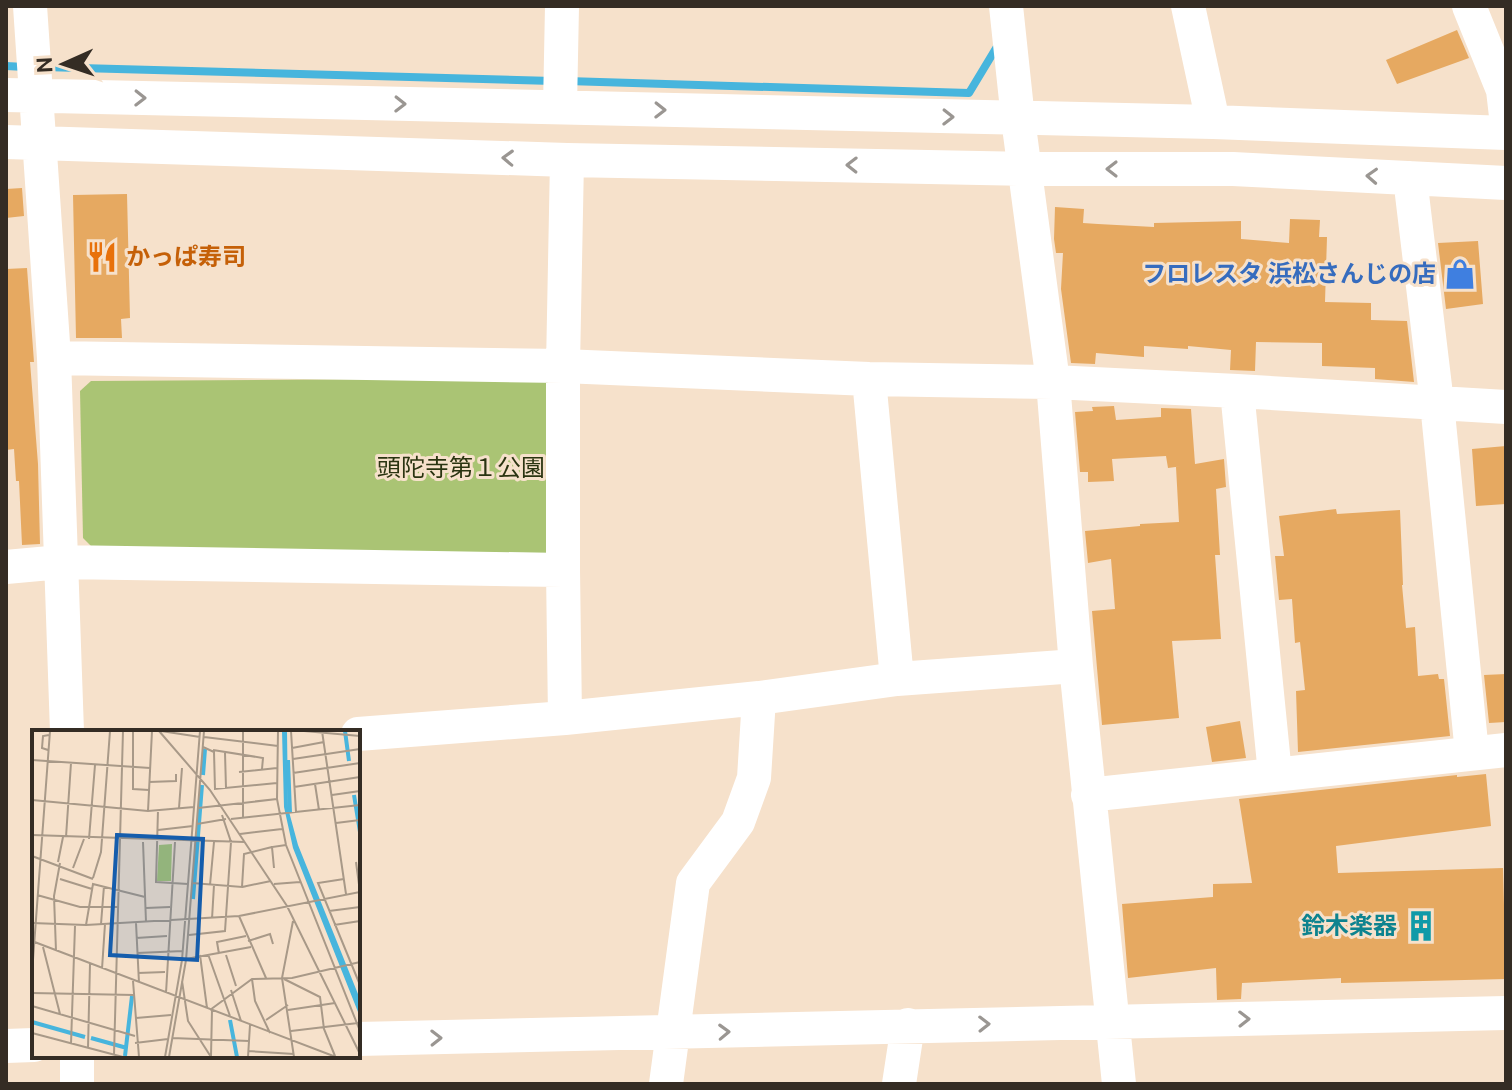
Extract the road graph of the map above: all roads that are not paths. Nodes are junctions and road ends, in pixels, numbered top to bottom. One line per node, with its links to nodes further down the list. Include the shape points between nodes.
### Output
1 (30, 6): 6 (street)
2 (562, 6): 7 (street)
3 (1006, 6): 9 (street)
4 (1188, 6): 10 (street)
5 (1469, 6): 8 (street, via 1503,90)
6 (21, 96): 7 (street, one-way to 7); 13 (street)
7 (560, 107): 9 (street, one-way to 9)
8 (1506, 116)
9 (1018, 119): 10 (street); 15 (street)
10 (1213, 122): 11 (street)
11 (1506, 133)
12 (6, 142): 13 (street)
13 (40, 142): 14 (street, one-way to 13); 18 (street)
14 (567, 160): 15 (street, one-way to 14); 19 (street)
15 (1025, 169): 16 (street, one-way to 15, via 1233,169); 21 (street)
16 (1410, 178): 17 (street); 23 (street)
17 (1506, 183)
18 (54, 358): 19 (street); 25 (street)
19 (563, 366): 20 (street); 27 (street)
20 (869, 379): 21 (street); 29 (street)
21 (1053, 382): 22 (street); 28 (street)
22 (1237, 391): 23 (street); 36 (street)
23 (1437, 403): 24 (street); 35 (street)
24 (1506, 407)
25 (61, 562): 26 (street); 27 (street); 32 (street)
26 (6, 567)
27 (563, 570): 31 (street)
28 (1076, 666): 29 (street); 37 (street)
29 (897, 679): 30 (street)
30 (759, 698): 31 (street); 41 (street, via 749,793 738,822 693,883)
31 (565, 718): 33 (street)
32 (67, 730)
33 (360, 734)
34 (1506, 750): 35 (street)
35 (1472, 753): 36 (street)
36 (1275, 774): 37 (street)
37 (1088, 795): 39 (street)
38 (1506, 1013): 39 (street, one-way to 38)
39 (1113, 1022): 40 (street, one-way to 39); 49 (street)
40 (908, 1025): 41 (street, one-way to 40); 48 (street)
41 (672, 1033): 42 (street, one-way to 41); 47 (street)
42 (360, 1039)
43 (32, 1045): 44 (street)
44 (6, 1046)
45 (77, 1058): 46 (street)
46 (77, 1084)
47 (666, 1084)
48 (899, 1084)
49 (1119, 1084)

